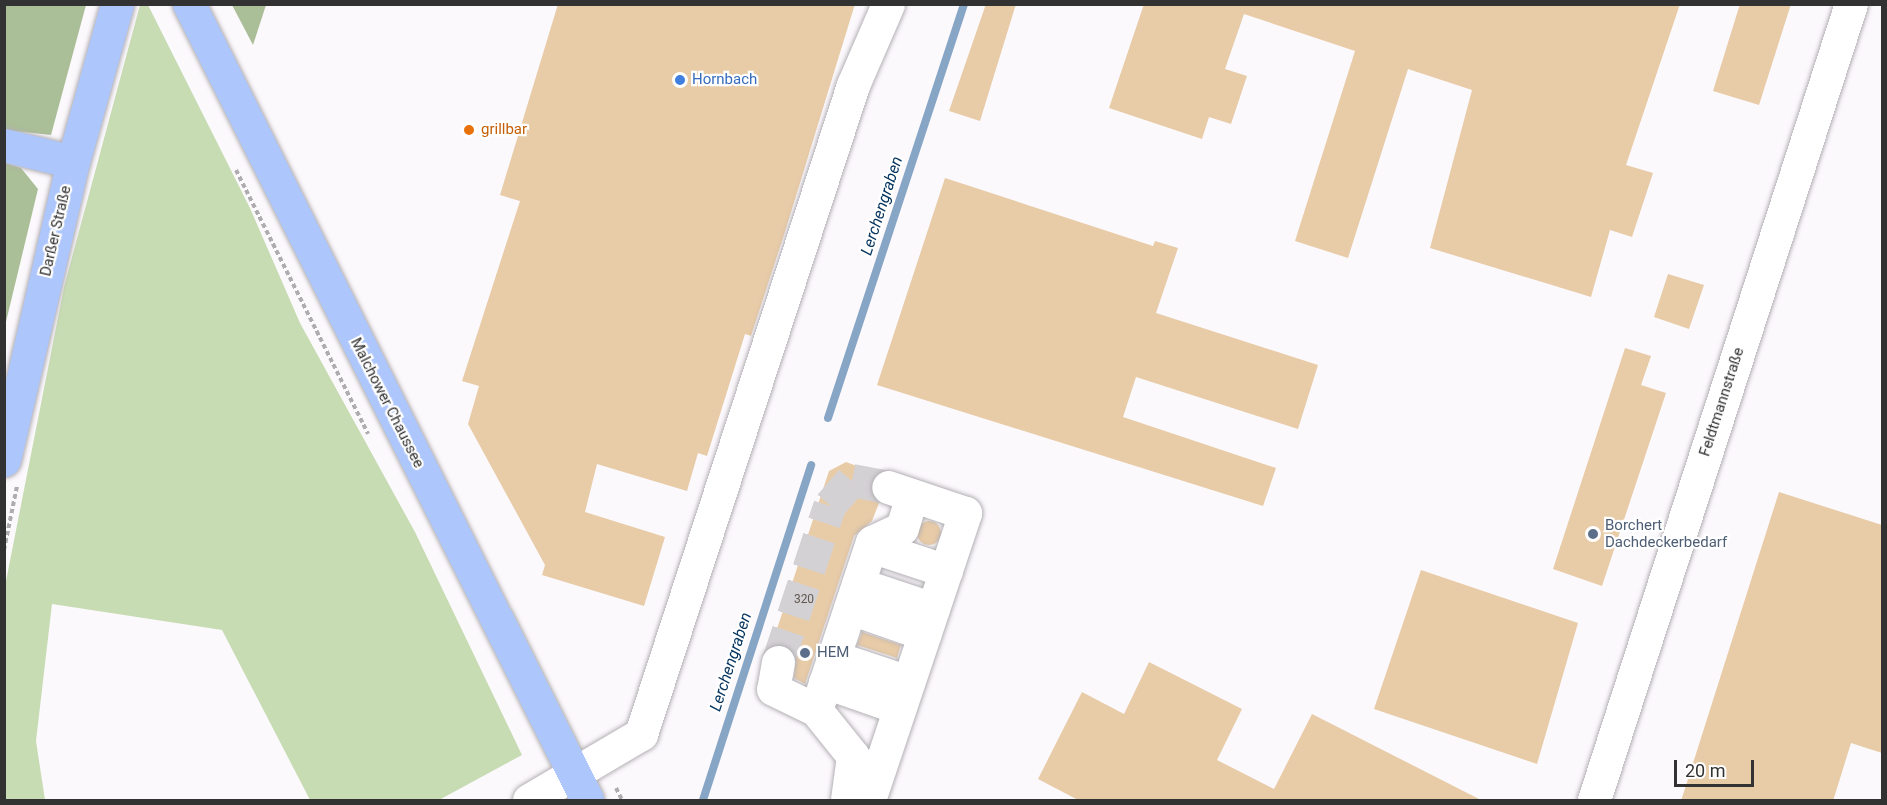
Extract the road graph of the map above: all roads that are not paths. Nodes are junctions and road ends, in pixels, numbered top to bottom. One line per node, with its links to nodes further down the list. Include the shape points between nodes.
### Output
1 (117, 4): 6 (main road, Darßer Straße)
2 (189, 4): 13 (main road, Malchower Chaussee)
3 (888, 4): 13 (street, via 853,85 641,734)
4 (1851, 4): 17 (street, Feldtmannstraße)
5 (4, 145): 6 (main road)
6 (73, 162): 7 (main road, Darßer Straße)
7 (4, 460)
8 (895, 514): 9 (street); 9 (street, via 965,513); 10 (street)
9 (952, 550): 11 (street)
10 (837, 645): 11 (street); 11 (street); 11 (street); 12 (street, via 773,689); 15 (street, via 853,756)
11 (917, 658): 16 (street)
12 (778, 662)
13 (581, 788): 14 (street)
14 (528, 801)
15 (847, 801)
16 (869, 801)
17 (1594, 801)

